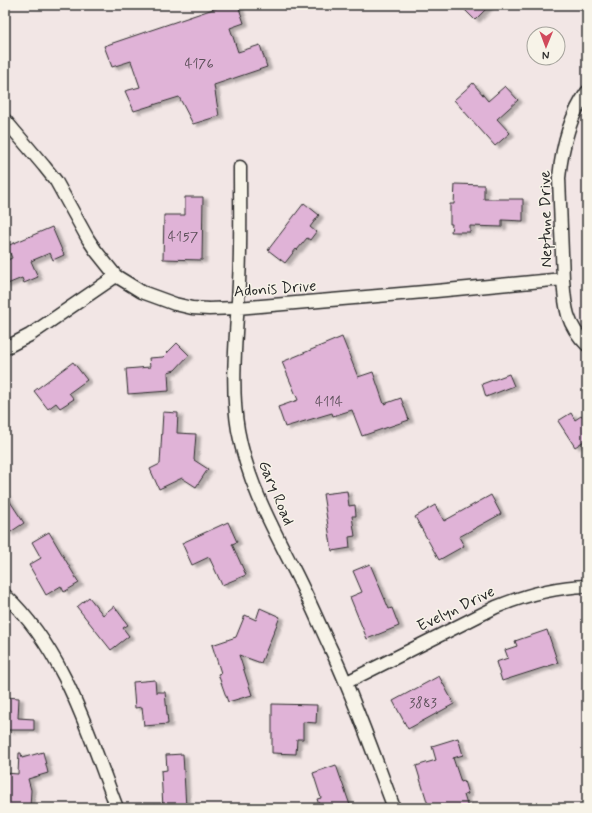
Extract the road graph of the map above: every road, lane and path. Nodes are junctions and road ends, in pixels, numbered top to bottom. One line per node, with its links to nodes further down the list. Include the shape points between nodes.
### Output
1 (587, 92): 5 (street, Neptune Drive, via 570,125 560,165)
2 (5, 120): 4 (street, Adonis Drive, via 56,182 88,239)
3 (240, 167): 6 (street, Gary Road)
4 (116, 276): 6 (street, Adonis Drive, via 142,292 175,304 192,308); 8 (street)
5 (563, 279): 6 (street, Adonis Drive); 7 (street, via 565,307 569,319)
6 (237, 308): 11 (street, Gary Road, via 236,407 248,470 263,509)
7 (587, 345)
8 (5, 348)
9 (587, 586): 11 (street, Evelyn Drive, via 555,589 510,601)
10 (5, 595): 12 (street, via 37,632 67,681)
11 (347, 682): 13 (street, Gary Road)
12 (117, 808)
13 (394, 808)

